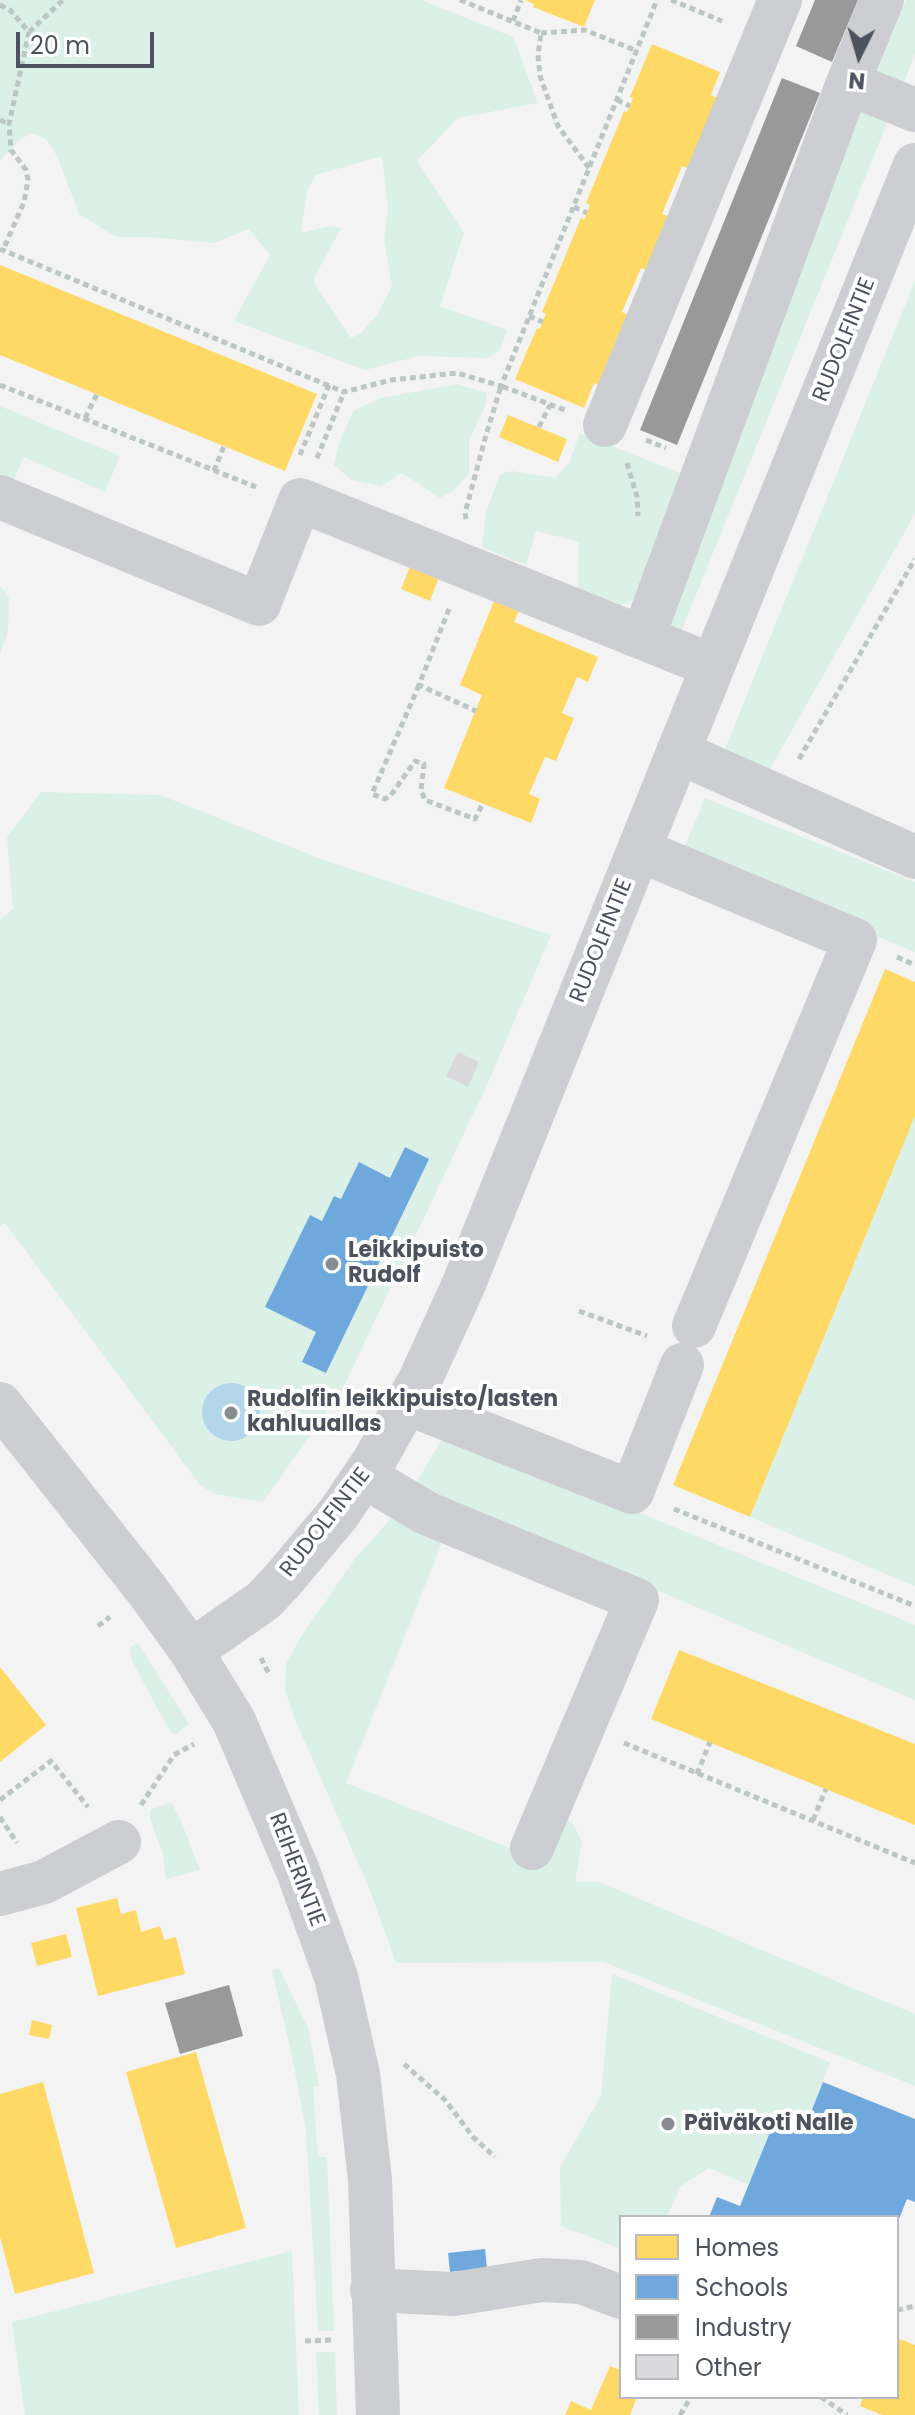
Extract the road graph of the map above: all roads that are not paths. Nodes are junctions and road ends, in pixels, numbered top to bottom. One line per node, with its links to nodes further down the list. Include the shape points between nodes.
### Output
1 (882, 0): 3 (street)
2 (772, 19): 6 (street)
3 (848, 83): 4 (street); 8 (street)
4 (915, 110)
5 (915, 165): 9 (street, RUDOLFINTIE)
6 (622, 431)
7 (0, 497): 8 (street, via 259,604 300,500)
8 (643, 637): 9 (street)
9 (713, 666): 10 (street, RUDOLFINTIE)
10 (678, 752): 11 (street, RUDOLFINTIE); 12 (street)
11 (639, 850): 13 (street, RUDOLFINTIE, via 463,1286); 13 (street, via 855,940 676,1343 632,1492)
12 (915, 857)
13 (407, 1403): 15 (street, RUDOLFINTIE)
14 (0, 1404): 16 (street, REIHERINTIE)
15 (364, 1476): 16 (street, RUDOLFINTIE, via 263,1601); 18 (street, via 426,1513 637,1600)
16 (191, 1651): 20 (street, REIHERINTIE, via 234,1721 266,1791 336,1977 360,2089 370,2180)
17 (119, 1842): 19 (street, via 44,1882)
18 (532, 1848)
19 (0, 1894)
20 (372, 2290): 21 (street, via 454,2294 542,2280 581,2282); 22 (street, REIHERINTIE)
21 (619, 2296)
22 (378, 2415)

